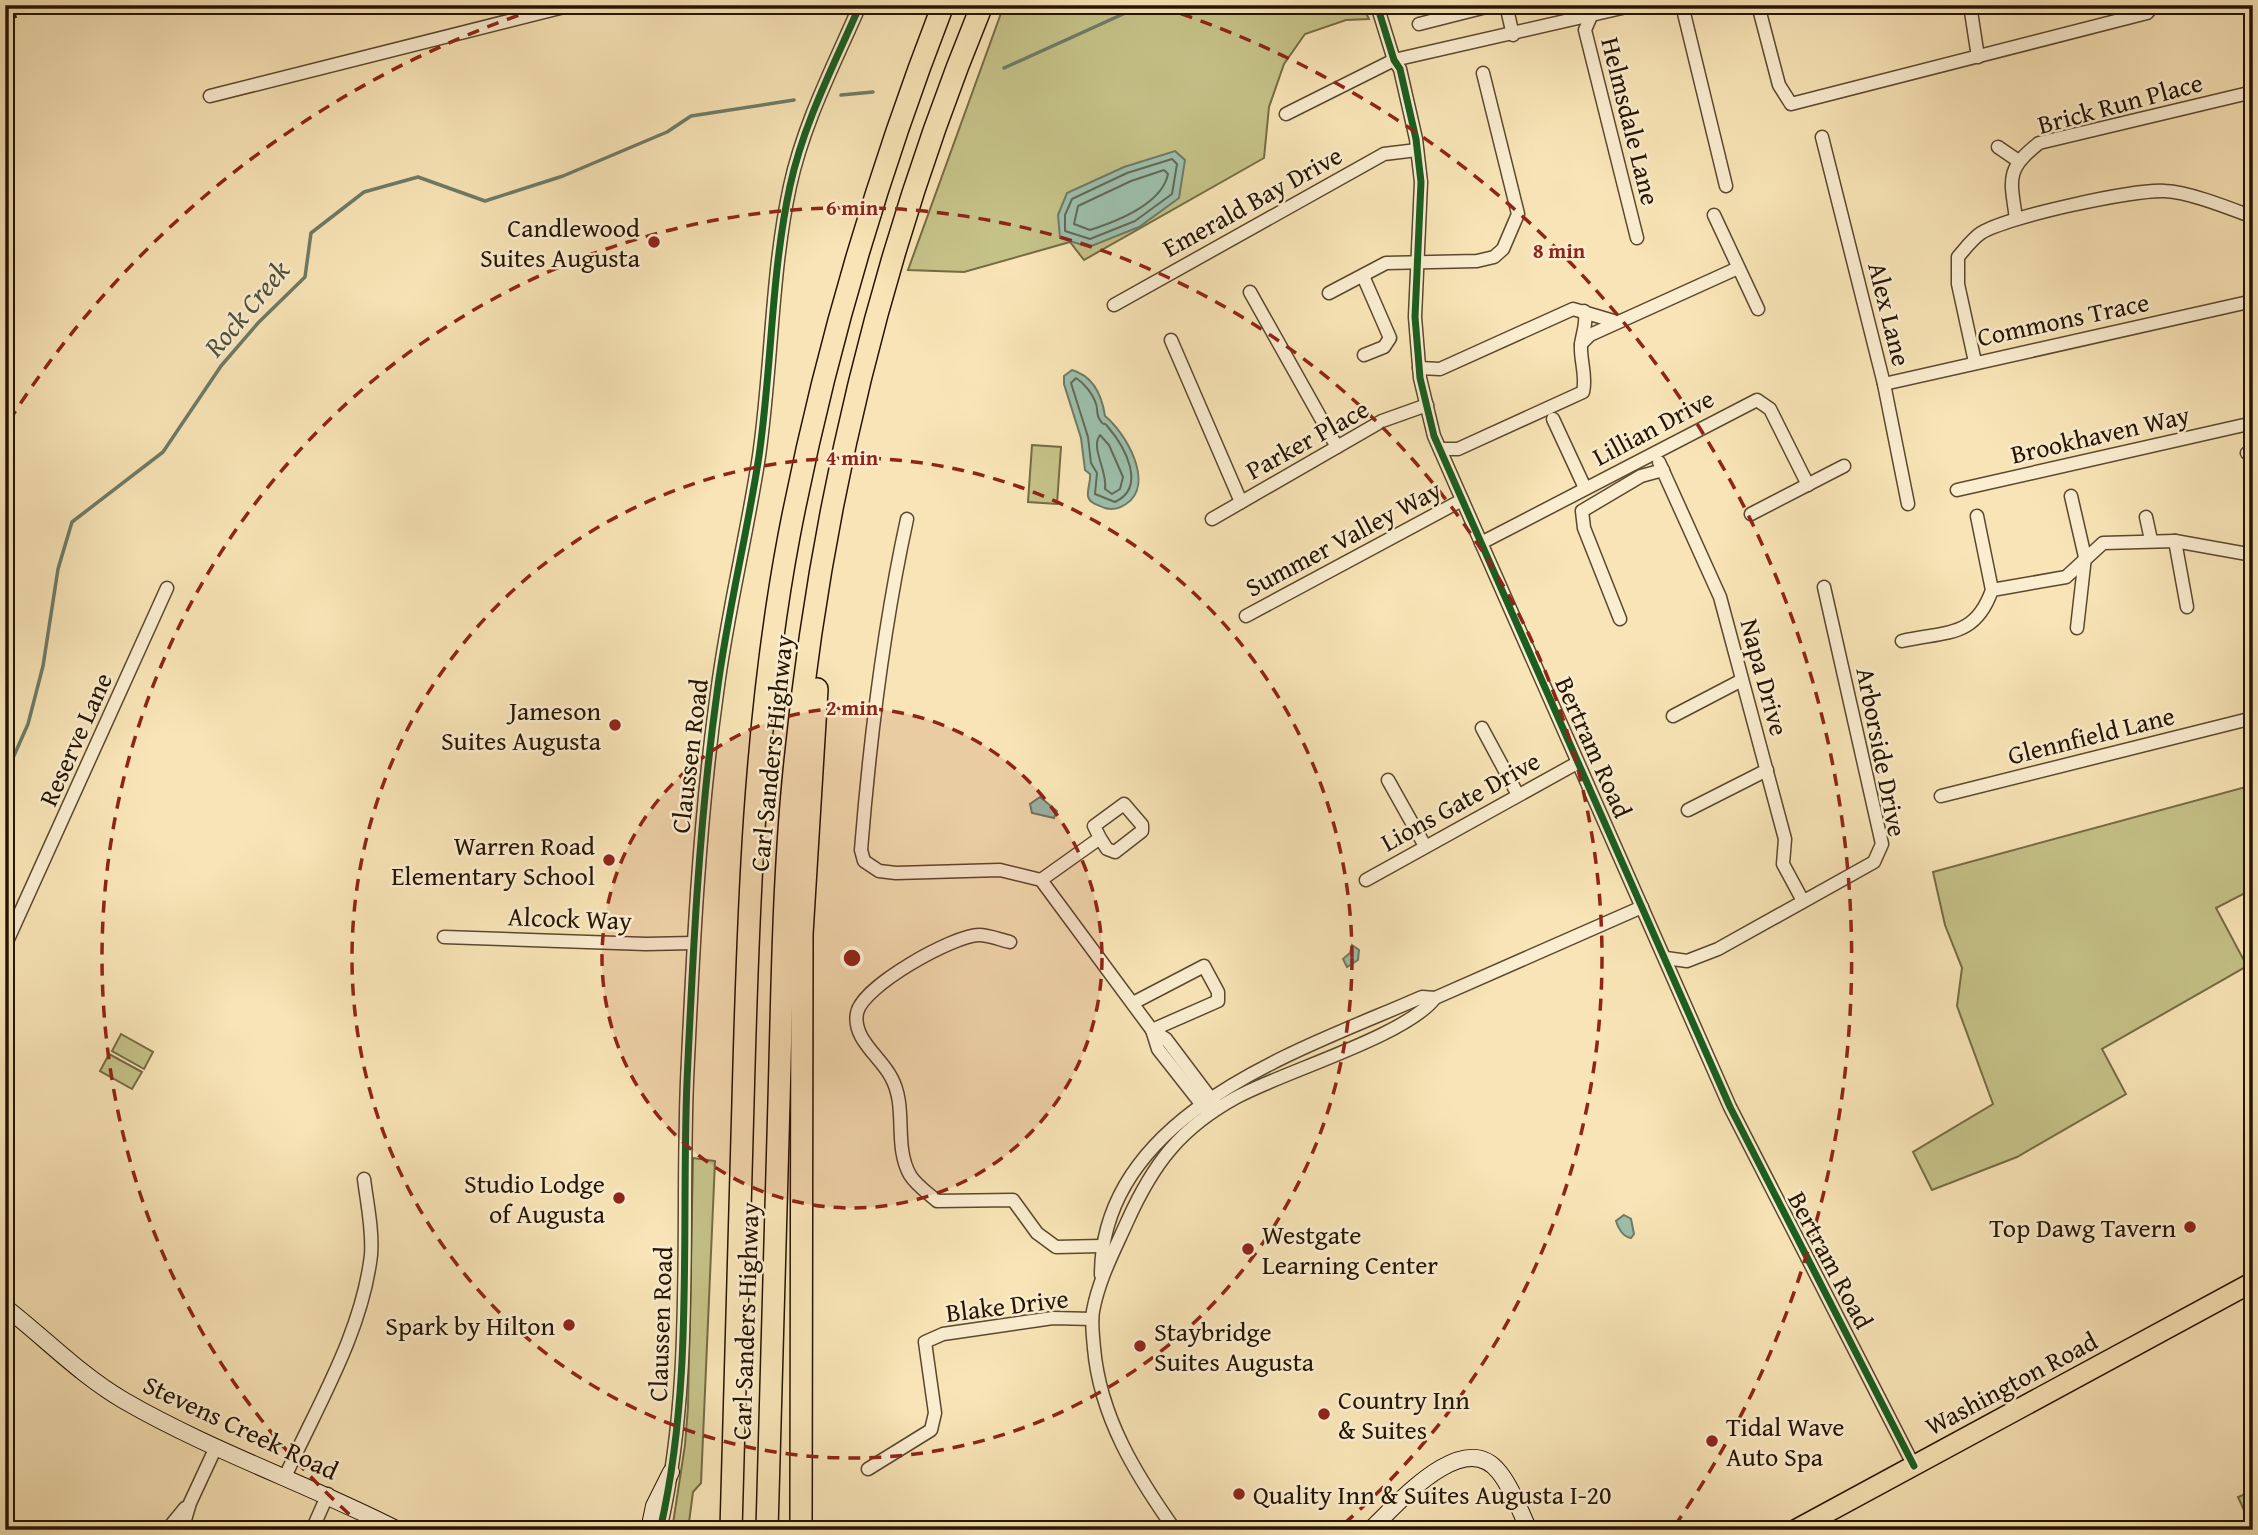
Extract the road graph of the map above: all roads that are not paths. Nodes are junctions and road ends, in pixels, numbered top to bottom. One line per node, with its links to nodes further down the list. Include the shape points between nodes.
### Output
1 (572, 5): 22 (street)
2 (860, 5): 99 (street, Claussen Road, via 809,119 782,227 758,458 712,726)
3 (932, 5): 20 (highway)
4 (943, 5): 20 (highway, Carl Sanders Highway)
5 (982, 5): 54 (highway, Carl Sanders Highway, via 904,220)
6 (1377, 5): 18 (street, Bertram Road)
7 (1494, 5): 15 (street)
8 (1506, 5): 16 (street)
9 (1635, 5): 14 (street)
10 (1682, 5): 28 (street)
11 (1758, 5): 17 (street, via 1779,85 1791,104)
12 (1970, 5): 17 (street)
13 (2154, 5): 17 (street, via 2147,13)
14 (1590, 10): 16 (street); 32 (street, Helmsdale Lane, via 1585,30)
15 (1419, 24)
16 (1513, 35): 18 (street)
17 (1978, 57)
18 (1394, 60): 23 (street); 26 (street, Bertram Road, via 1400,69)
19 (1483, 73): 33 (street, via 1518,214 1514,227 1494,257)
20 (911, 88): 112 (highway, Carl Sanders Highway, via 830,353 789,537 770,666 749,888)
21 (2253, 92): 27 (street, Brick Run Place, via 2039,144)
22 (210, 96)
23 (1286, 114)
24 (1822, 137): 48 (street, Alex Lane)
25 (1998, 147): 27 (street)
26 (1417, 150): 33 (street, Bertram Road); 39 (street, Emerald Bay Drive, via 1384,154)
27 (2017, 160): 31 (street, Brick Run Place, via 2011,183)
28 (1726, 186)
29 (1714, 215): 34 (street)
30 (2253, 217): 31 (street, via 2166,191)
31 (2016, 218): 46 (street, via 1980,234 1958,257 1958,284)
32 (1637, 238)
33 (1420, 260): 35 (street, via 1386,263); 47 (street, Bertram Road, via 1415,317)
34 (1738, 268): 40 (street); 42 (street)
35 (1363, 276): 37 (street); 45 (street, via 1390,338 1384,347)
36 (1250, 292): 52 (street)
37 (1329, 293)
38 (2253, 301): 46 (street, Commons Trace)
39 (1114, 304)
40 (1758, 309)
41 (1584, 311): 42 (street); 44 (street); 47 (street, via 1573,309 1440,369)
42 (1617, 322): 44 (street)
43 (1171, 340): 61 (street)
44 (1581, 344): 53 (street, via 1583,392 1458,449)
45 (1364, 355)
46 (1975, 362): 48 (street, Commons Trace)
47 (1419, 368): 49 (street, Bertram Road)
48 (1884, 384): 62 (street, Alex Lane)
49 (1427, 405): 52 (street, Parker Place, via 1382,421); 53 (street, Bertram Road)
50 (1553, 419): 57 (street)
51 (2253, 423): 58 (street, Brookhaven Way)
52 (1337, 447): 61 (street, Parker Place)
53 (1440, 449): 60 (street, Bertram Road)
54 (841, 463): 128 (highway, Carl Sanders Highway, via 806,667 789,832); 129 (highway, via 836,553 816,696 802,934)
55 (1844, 466): 56 (street)
56 (1808, 485): 57 (street, Lillian Drive, via 1770,409 1757,400); 63 (street)
57 (1585, 488): 70 (street, Lillian Drive)
58 (1957, 491)
59 (2071, 496): 72 (street)
60 (1462, 500): 70 (street, Bertram Road); 77 (street, Summer Valley Way)
61 (1241, 502): 67 (street, Parker Place)
62 (1908, 504)
63 (1751, 514)
64 (1977, 516): 75 (street)
65 (2146, 517): 68 (street)
66 (907, 519): 93 (street, via 887,606 876,692 861,850 864,861 879,871 896,873 1000,870)
67 (1212, 519)
68 (2151, 540): 69 (street); 72 (street, via 2103,544)
69 (2175, 541): 71 (street); 76 (street)
70 (1481, 543): 85 (street, Bertram Road)
71 (2253, 555)
72 (2085, 557): 75 (street, via 2080,568 2066,577); 79 (street)
73 (1824, 587): 95 (street, Arborside Drive, via 1882,844 1874,862)
74 (167, 588): 100 (street, Reserve Lane)
75 (1992, 590): 80 (street, via 1984,613 1969,626)
76 (2188, 607)
77 (1246, 616)
78 (1620, 619): 81 (street, Napa Drive, via 1584,528 1582,511 1661,466 1720,597)
79 (2077, 628)
80 (1902, 641)
81 (1742, 680): 82 (street); 86 (street, Napa Drive)
82 (1673, 716)
83 (2253, 718): 89 (street, Glennfield Lane)
84 (1482, 727): 88 (street)
85 (1577, 763): 88 (street, Lions Gate Drive); 96 (street, Bertram Road)
86 (1767, 770): 90 (street); 95 (street, Napa Drive, via 1785,839 1783,864)
87 (1388, 780): 92 (street)
88 (1518, 795): 92 (street, Lions Gate Drive)
89 (1941, 796)
90 (1688, 810)
91 (1100, 838): 93 (street)
92 (1425, 846): 94 (street, Lions Gate Drive)
93 (1041, 880): 103 (street)
94 (1366, 880)
95 (1803, 901): 101 (street, Arborside Drive, via 1718,949 1687,961)
96 (1642, 907): 101 (street, Bertram Road); 102 (street)
97 (444, 937): 99 (street, Alcock Way)
98 (1010, 942): 107 (street, via 978,935 911,962 866,997 857,1013 859,1034 892,1077 899,1100 901,1144 911,1176 937,1201 1013,1200 1037,1233 1056,1247)
99 (693, 943): 116 (street, Claussen Road, via 680,1390)
100 (5, 947)
101 (1666, 958): 114 (street, Bertram Road, via 1749,1149)
102 (1435, 998): 105 (street, via 1410,1020); 105 (street, via 1422,997 1350,1026 1248,1074)
103 (1133, 1003): 104 (street); 104 (street, via 1204,966 1218,1001)
104 (1152, 1030): 105 (street, via 1166,1039)
105 (1210, 1105): 107 (street, via 1174,1124 1136,1169); 108 (street, via 1157,1163)
106 (364, 1179): 117 (street, via 371,1252 354,1329)
107 (1101, 1246): 108 (street)
108 (1101, 1279): 111 (street)
109 (2253, 1282): 114 (main road, Washington Road)
110 (5, 1307): 113 (street, Stevens Creek Road, via 61,1356 121,1399)
111 (1092, 1319): 115 (street, Blake Drive, via 1053,1318 943,1334 925,1342 935,1413 931,1430); 130 (street, via 1096,1370 1113,1426 1140,1480)
112 (735, 1422): 126 (highway); 127 (highway, Carl Sanders Highway)
113 (216, 1447): 117 (street, Stevens Creek Road); 119 (street)
114 (1914, 1466): 133 (main road, Washington Road)
115 (868, 1469)
116 (671, 1472): 124 (street, via 654,1506); 125 (street, Claussen Road)
117 (285, 1477): 118 (street, Stevens Creek Road)
118 (328, 1494): 122 (street); 123 (street, Stevens Creek Road)
119 (190, 1503): 120 (street); 121 (street)
120 (167, 1530)
121 (182, 1530)
122 (312, 1530)
123 (398, 1530)
124 (649, 1530)
125 (660, 1530)
126 (720, 1530)
127 (731, 1530)
128 (768, 1530)
129 (801, 1530)
130 (1175, 1530)
131 (1370, 1530): 132 (street, via 1424,1480 1461,1458 1489,1464 1500,1473)
132 (1529, 1530)
133 (1795, 1530)

